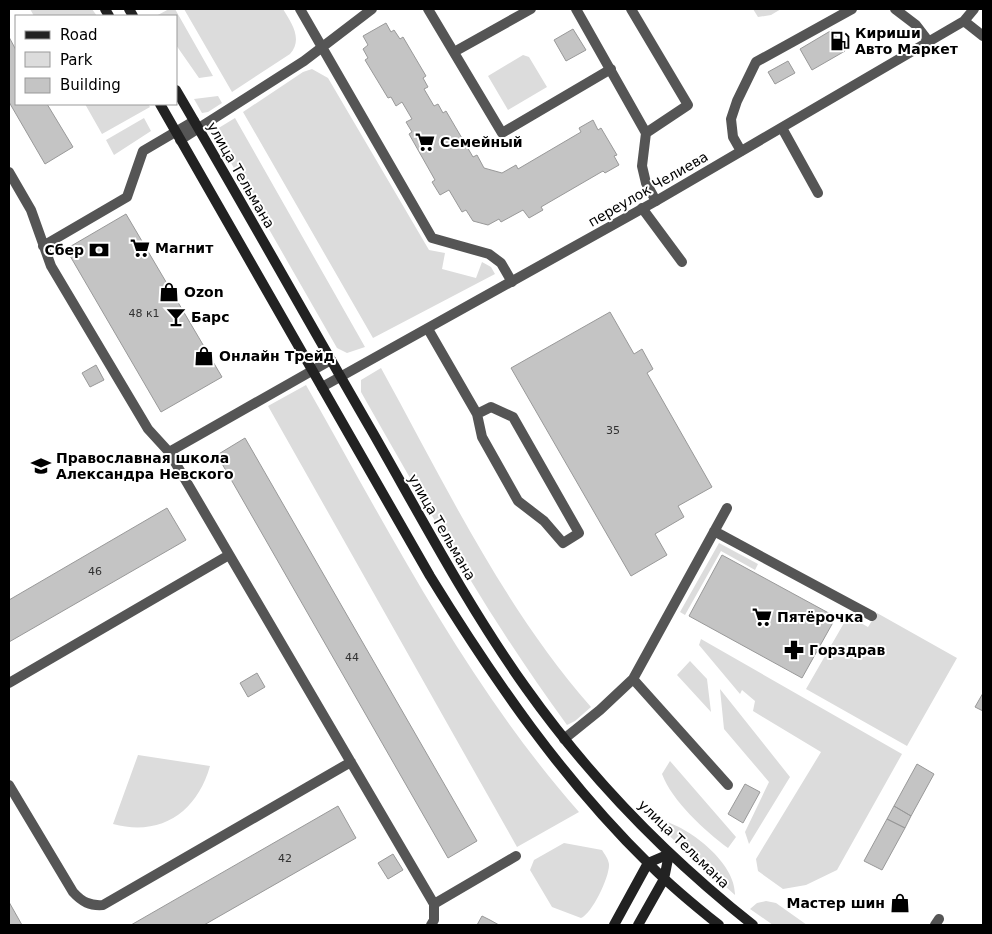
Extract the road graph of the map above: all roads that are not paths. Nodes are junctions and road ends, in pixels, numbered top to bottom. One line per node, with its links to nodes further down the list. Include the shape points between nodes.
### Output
1 (300, 9): 13 (street)
2 (372, 9): 13 (street)
3 (428, 9): 14 (street)
4 (531, 9): 14 (street)
5 (576, 9): 15 (street)
6 (631, 9): 20 (street, via 688,106)
7 (852, 9): 22 (street, via 756,62 731,119 733,137)
8 (895, 9): 12 (street, via 916,24)
9 (974, 9): 10 (street, переулок Челиева)
10 (964, 21): 11 (street); 12 (street, переулок Челиева)
11 (983, 36)
12 (929, 42): 19 (street, переулок Челиева)
13 (321, 47): 18 (street, via 304,61); 29 (street, via 432,238 489,254 500,263)
14 (454, 52): 15 (street, via 502,133)
15 (611, 69): 20 (street)
16 (178, 94): 18 (street, улица Тельмана)
17 (161, 105): 21 (street)
18 (196, 125): 21 (street); 31 (street, улица Тельмана)
19 (782, 128): 22 (street, переулок Челиева); 24 (street)
20 (646, 133): 25 (street, via 642,166 646,183)
21 (178, 136): 27 (street, via 142,151 127,197); 32 (street)
22 (741, 151): 25 (street, переулок Челиева)
23 (9, 172): 27 (street, via 31,210)
24 (818, 192)
25 (656, 201): 26 (street, переулок Челиева)
26 (642, 208): 28 (street); 29 (street, переулок Челиева)
27 (44, 246): 36 (street, via 51,266 148,429)
28 (682, 262)
29 (512, 282): 30 (street, переулок Челиева)
30 (428, 329): 33 (street, переулок Челиева); 35 (street)
31 (331, 360): 32 (street); 33 (street, улица Тельмана)
32 (312, 370): 34 (street); 36 (street)
33 (340, 376): 34 (street, переулок Челиева); 43 (street, улица Тельмана, via 476,611)
34 (322, 387): 49 (street, via 478,654 548,751)
35 (477, 414): 35 (street, via 491,406 513,417 579,533 563,543 544,521 518,501 482,437)
36 (169, 452): 39 (street)
37 (727, 508): 38 (street)
38 (714, 531): 40 (street); 41 (street)
39 (229, 555): 42 (street); 44 (street)
40 (872, 616)
41 (633, 679): 43 (street); 46 (street)
42 (9, 683)
43 (564, 739): 47 (street, улица Тельмана)
44 (351, 762): 45 (street, via 103,905 92,905 73,892); 51 (street)
45 (9, 785)
46 (728, 785)
47 (669, 854): 49 (street); 50 (street); 56 (street, улица Тельмана)
48 (516, 856): 51 (street)
49 (648, 864): 50 (street); 53 (street)
50 (664, 879): 54 (street); 55 (street)
51 (434, 904): 52 (street)
52 (431, 925)
53 (614, 925)
54 (638, 925)
55 (718, 925)
56 (752, 925)

